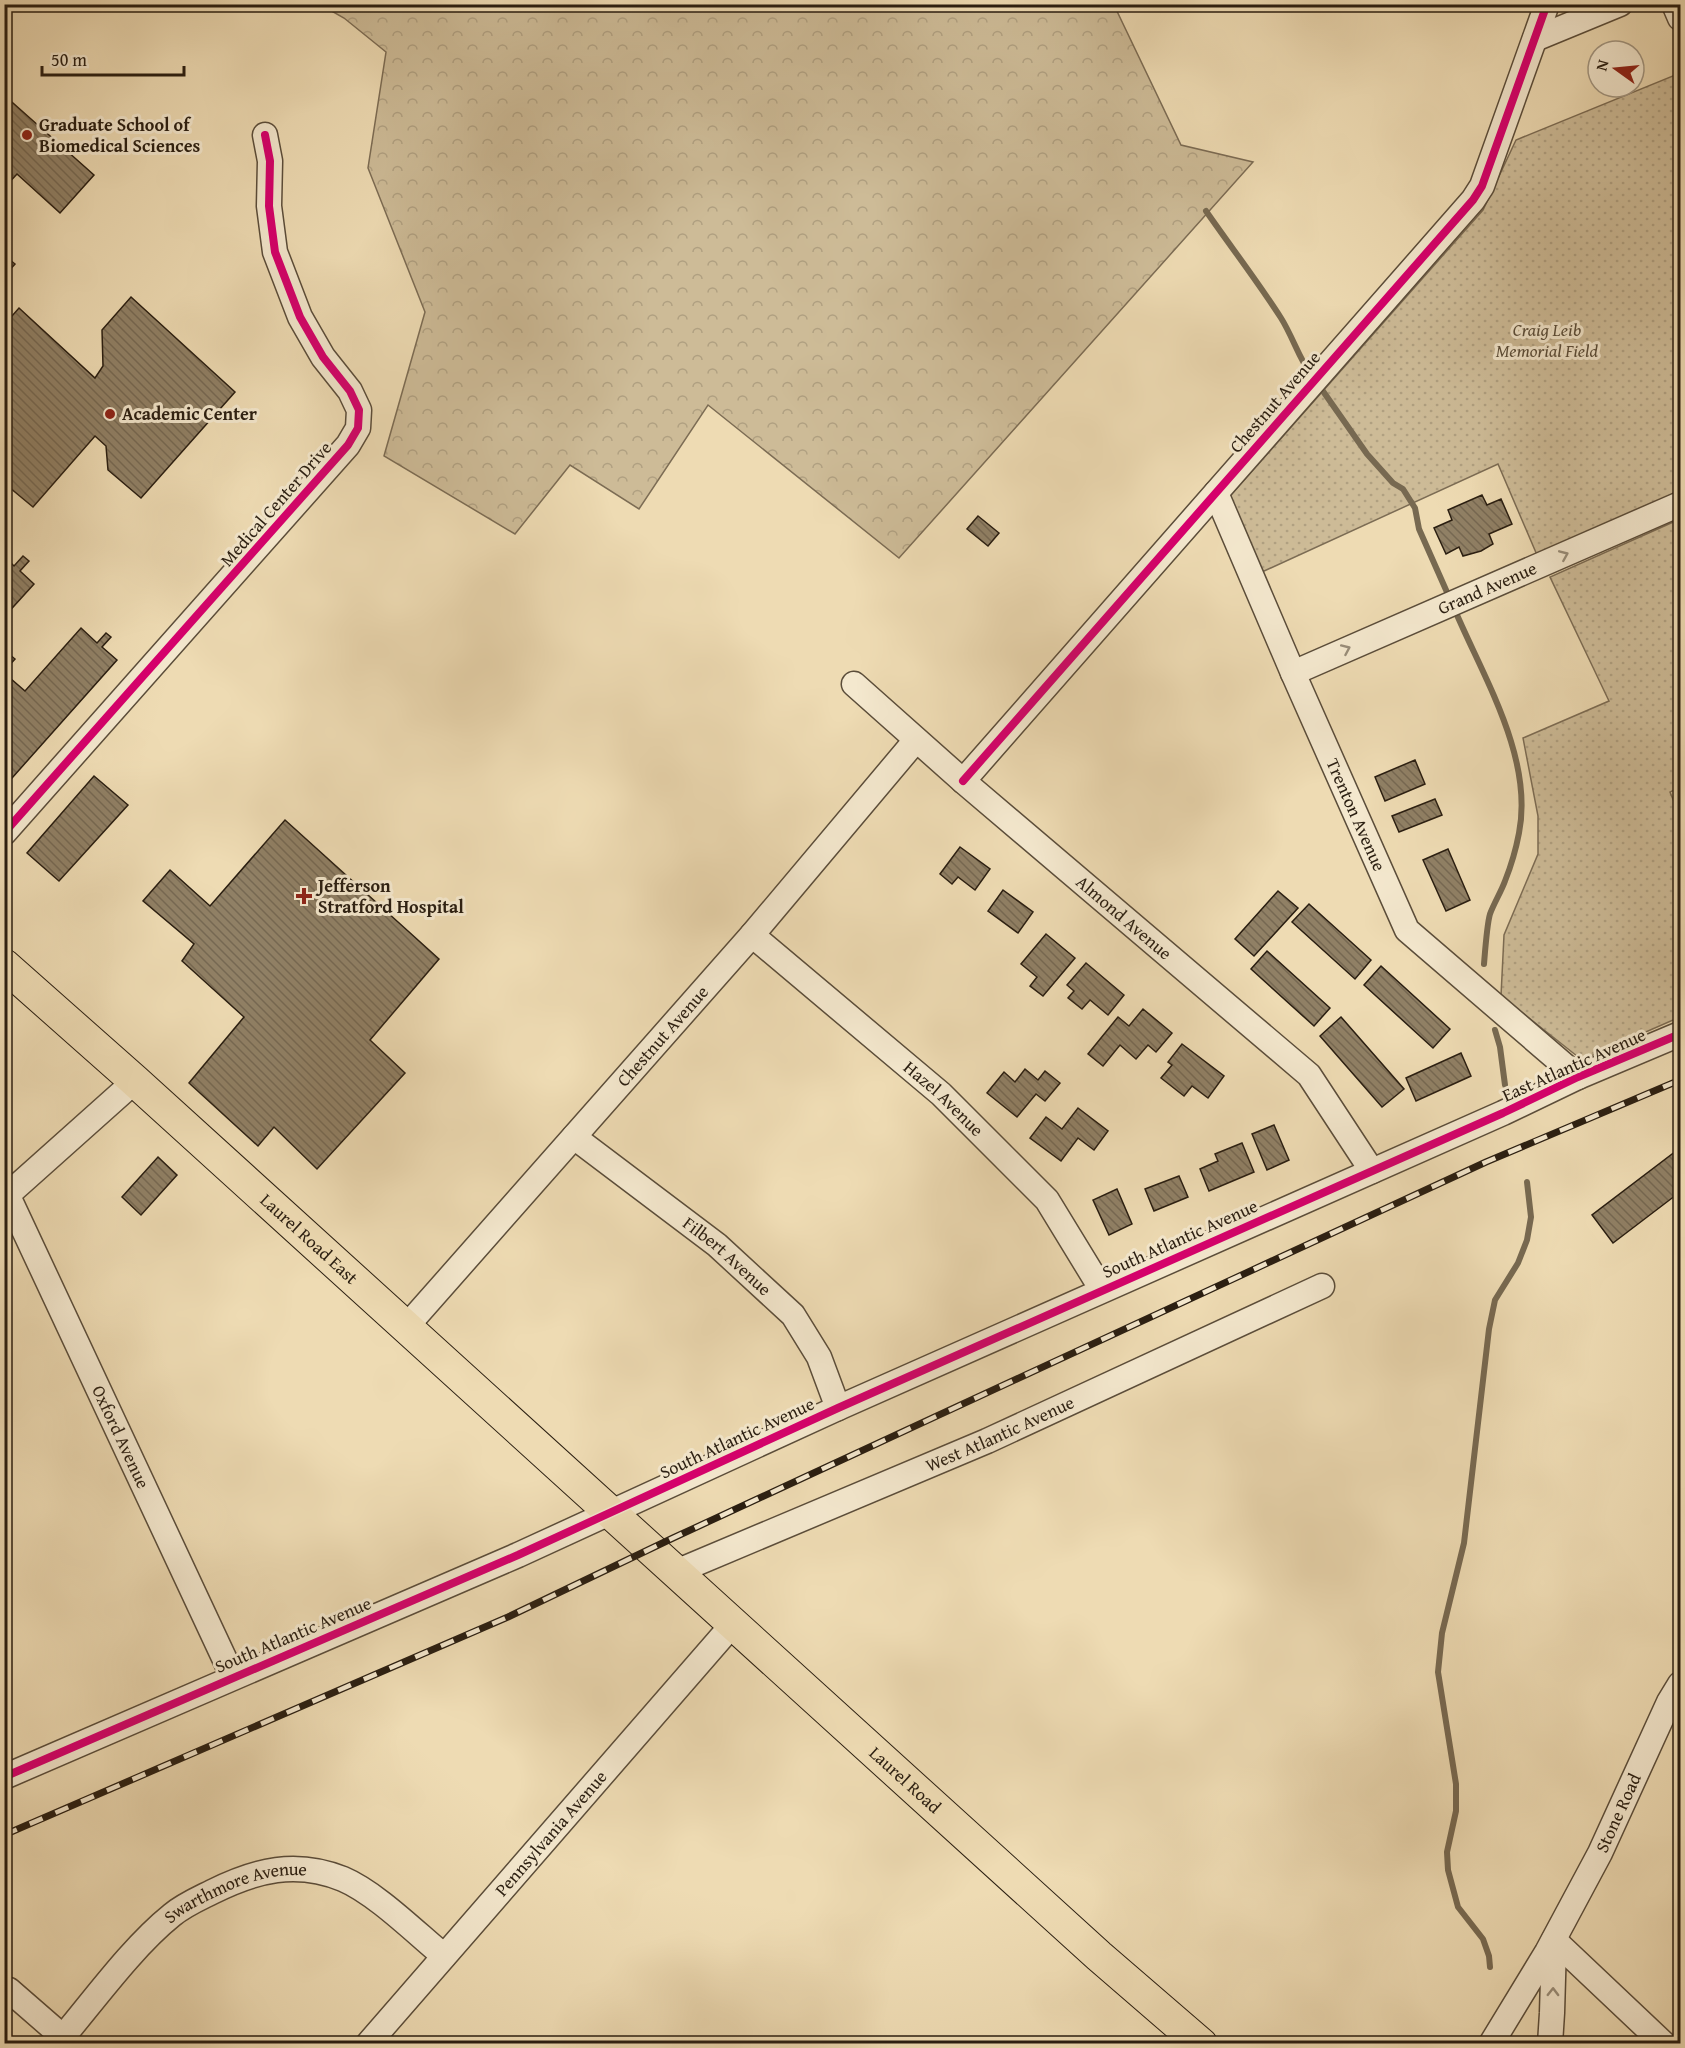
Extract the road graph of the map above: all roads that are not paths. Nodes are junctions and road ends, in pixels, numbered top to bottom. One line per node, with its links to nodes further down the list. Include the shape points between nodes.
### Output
1 (1548, 4): 5 (street, Chestnut Avenue)
2 (1620, 4): 5 (street)
3 (1674, 4): 4 (street)
4 (1680, 18)
5 (1535, 39): 7 (street, Chestnut Avenue, via 1482,186 1473,200)
6 (266, 135): 13 (street, Medical Center Drive, via 275,252 300,317 323,357 350,390 359,410 358,428 348,445)
7 (1216, 493): 9 (street, Trenton Avenue); 12 (street, Chestnut Avenue)
8 (1680, 504): 9 (street, Grand Avenue, one-way to 8)
9 (1293, 673): 17 (street, Trenton Avenue, via 1407,930)
10 (854, 684): 11 (street, Almond Avenue)
11 (916, 740): 12 (street, Almond Avenue); 14 (street, Chestnut Avenue)
12 (963, 781): 21 (street, Almond Avenue, via 1309,1075)
13 (4, 833)
14 (752, 935): 20 (street, Chestnut Avenue); 24 (street, Hazel Avenue, via 941,1094 1047,1200)
15 (4, 965): 18 (main road, Laurel Road East)
16 (1680, 1035): 17 (street, East Atlantic Avenue)
17 (1578, 1077): 19 (street, East Atlantic Avenue)
18 (135, 1081): 22 (street); 25 (main road, Laurel Road East)
19 (1480, 1123): 21 (street, South Atlantic Avenue)
20 (574, 1137): 25 (street, Chestnut Avenue); 26 (street, Filbert Avenue, via 717,1245 793,1315 819,1357)
21 (1372, 1171): 24 (street, South Atlantic Avenue)
22 (6, 1197): 30 (street, Oxford Avenue)
23 (1322, 1286): 28 (street, West Atlantic Avenue, via 987,1441)
24 (1102, 1290): 26 (street, South Atlantic Avenue)
25 (406, 1327): 27 (main road, Laurel Road East)
26 (838, 1408): 27 (street, South Atlantic Avenue)
27 (611, 1513): 28 (main road, Laurel Road); 30 (street, South Atlantic Avenue)
28 (676, 1572): 29 (main road, Laurel Road)
29 (733, 1624): 34 (street, Pennsylvania Avenue); 38 (main road, Laurel Road, via 1090,1948)
30 (233, 1677): 32 (street, South Atlantic Avenue)
31 (1680, 1684): 33 (street, Stone Road)
32 (4, 1777)
33 (1554, 1940): 39 (street, Stone Road); 40 (street, Stone Road, one-way to 33); 41 (street)
34 (444, 1956): 36 (street, Swarthmore Avenue, via 374,1898 344,1880 296,1868 264,1872 218,1889 174,1914 136,1951); 37 (street, Pennsylvania Avenue)
35 (9, 1990): 36 (street)
36 (60, 2040)
37 (368, 2043)
38 (1201, 2043)
39 (1491, 2043)
40 (1550, 2043)
41 (1664, 2043)

